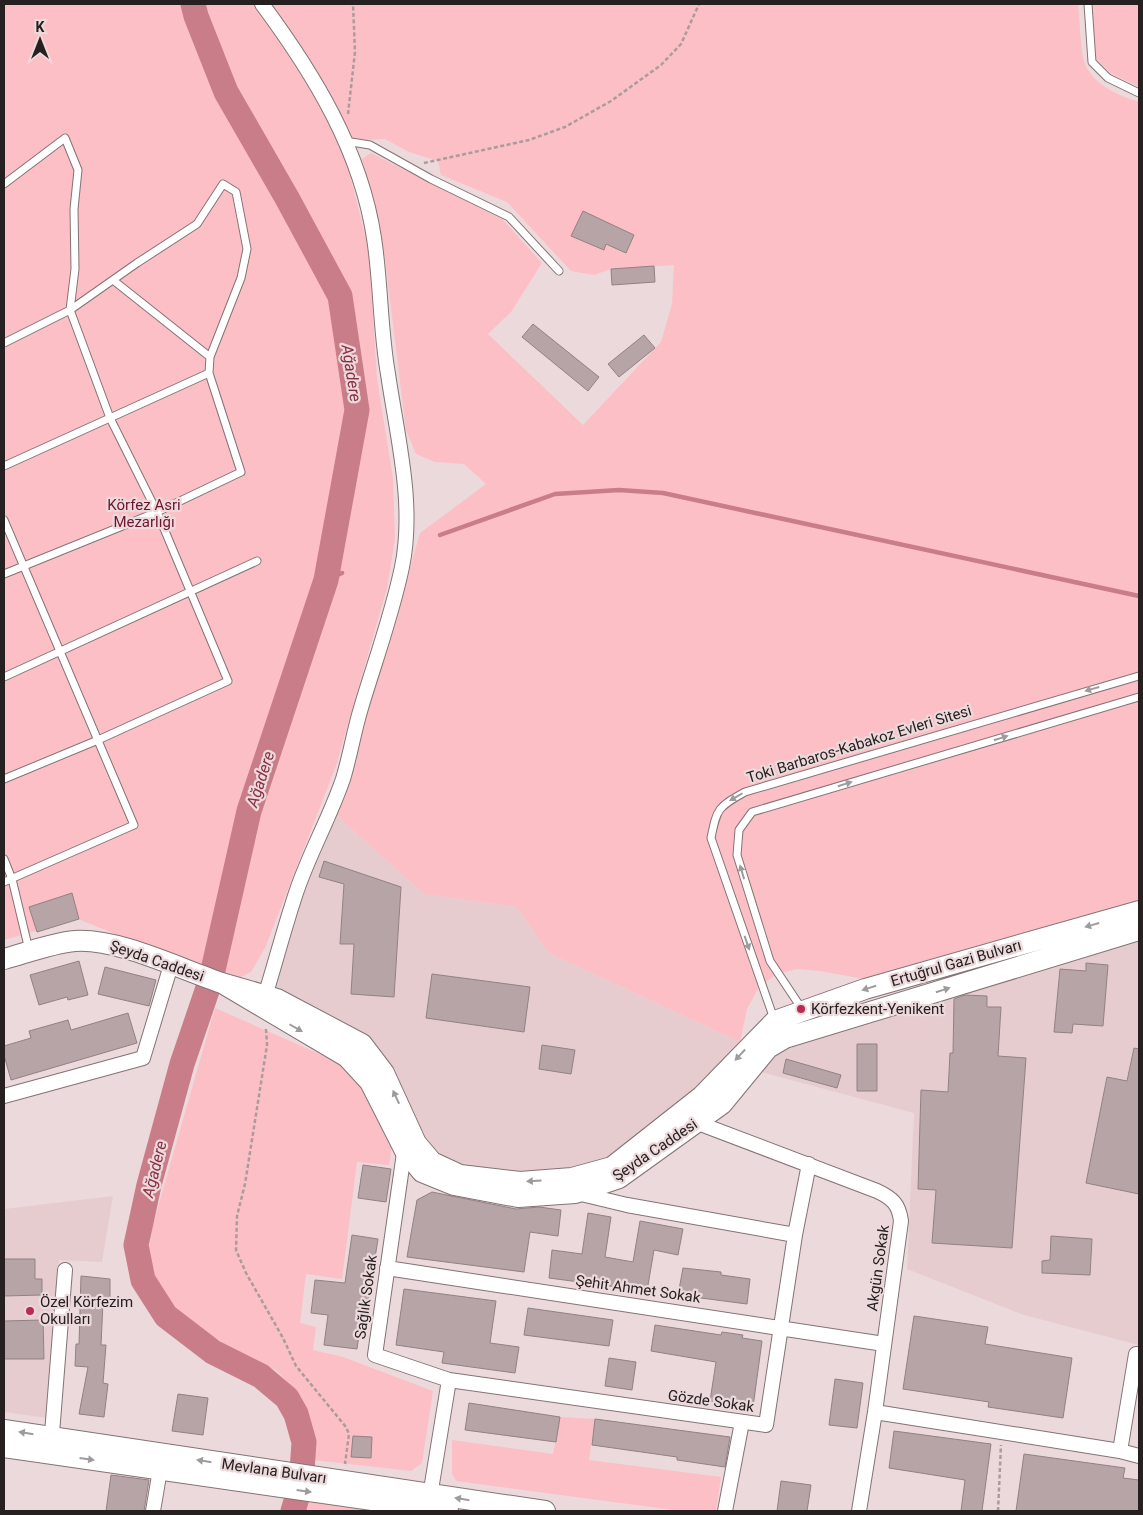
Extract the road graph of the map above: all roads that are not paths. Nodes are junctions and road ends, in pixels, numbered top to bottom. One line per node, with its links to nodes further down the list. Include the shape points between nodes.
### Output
1 (262, 4): 4 (street, via 304,61)
2 (1088, 4): 3 (lane, via 1092,62 1108,78)
3 (1139, 93)
4 (345, 141): 6 (lane, via 370,144 509,217); 34 (street, via 364,192 374,236 385,356 405,505 403,565 343,777 297,889)
5 (4, 184): 8 (lane, via 66,138 78,170 74,209 75,269)
6 (559, 271)
7 (113, 280): 8 (lane); 10 (lane); 10 (lane, via 197,224 223,184 236,192 247,249 240,278)
8 (70, 310): 9 (lane); 12 (lane)
9 (4, 343)
10 (210, 357): 11 (lane)
11 (209, 373): 12 (lane); 14 (lane, via 241,472)
12 (110, 418): 13 (lane); 14 (lane)
13 (4, 466)
14 (157, 512): 17 (lane); 19 (lane)
15 (4, 520): 17 (lane)
16 (257, 560): 19 (lane)
17 (24, 565): 18 (lane); 20 (lane)
18 (4, 574)
19 (190, 590): 20 (lane); 24 (lane, via 228,681)
20 (60, 652): 22 (lane); 24 (lane)
21 (1139, 676): 36 (lane, Toki Barbaros-Kabakoz Evleri Sitesi, one-way to 36, via 745,792 721,806 714,819 711,838)
22 (4, 677)
23 (1139, 697): 35 (lane, one-way to 23, via 770,961 737,855 739,830 752,812)
24 (98, 740): 25 (lane); 27 (lane, via 134,825)
25 (4, 779)
26 (4, 860): 27 (lane)
27 (12, 879): 28 (lane); 31 (lane)
28 (4, 882)
29 (1139, 912): 35 (main road, Ertuğrul Gazi Bulvarı, one-way to 35, via 865,989)
30 (1139, 930): 37 (main road, Ertuğrul Gazi Bulvarı, one-way to 30)
31 (30, 952): 32 (main road, Şeyda Caddesi); 33 (main road, Şeyda Caddesi, via 72,941 96,942 118,946)
32 (4, 959)
33 (171, 966): 34 (main road, Şeyda Caddesi, via 222,983); 38 (street, via 144,1058)
34 (266, 1006): 41 (main road, Şeyda Caddesi, one-way to 34, via 384,1073 362,1044 276,999); 42 (main road, Şeyda Caddesi, one-way to 42, via 347,1057 370,1082)
35 (804, 1011): 36 (main road, Ertuğrul Gazi Bulvarı)
36 (775, 1021): 39 (main road, Şeyda Caddesi, one-way to 39, via 702,1096)
37 (813, 1031): 40 (main road, Şeyda Caddesi, via 785,1038 768,1048 722,1104)
38 (4, 1096)
39 (678, 1116): 40 (street, Akgün Sokak); 44 (main road, Şeyda Caddesi, via 612,1167)
40 (698, 1122): 43 (street, Akgün Sokak); 44 (main road, Şeyda Caddesi, via 619,1178)
41 (408, 1126): 42 (street, Sağlık Sokak); 44 (main road, Şeyda Caddesi, one-way to 41, via 460,1175 432,1162 416,1143)
42 (404, 1151): 44 (main road, Şeyda Caddesi, via 422,1172 454,1185 518,1197); 46 (street, Sağlık Sokak)
43 (809, 1164): 45 (street, Gözde Sokak); 49 (street, Akgün Sokak, via 877,1191 893,1200 900,1210)
44 (574, 1185): 45 (street, via 627,1204)
45 (795, 1235): 48 (street, Gözde Sokak)
46 (387, 1268): 48 (street, Şehit Ahmet Sokak); 51 (street, Sağlık Sokak, via 374,1355)
47 (65, 1270): 55 (street)
48 (781, 1326): 49 (street, Şehit Ahmet Sokak); 53 (street, Gözde Sokak, via 766,1425)
49 (884, 1344): 52 (street, Akgün Sokak)
50 (1139, 1354): 57 (street, via 1136,1354)
51 (449, 1380): 53 (street, Gözde Sokak); 61 (street)
52 (875, 1412): 57 (street); 66 (street, Akgün Sokak)
53 (742, 1422): 65 (street)
54 (4, 1430): 55 (main road, Mevlana Bulvarı, one-way to 54)
55 (51, 1446): 56 (main road, Mevlana Bulvarı); 59 (main road, Mevlana Bulvarı, one-way to 59); 60 (main road, Mevlana Bulvarı, one-way to 55)
56 (4, 1447)
57 (1120, 1451): 58 (street)
58 (1139, 1456)
59 (160, 1470): 60 (main road, Mevlana Bulvarı); 62 (street)
60 (268, 1479): 61 (main road, Mevlana Bulvarı)
61 (429, 1501): 63 (main road, Mevlana Bulvarı); 64 (main road, Mevlana Bulvarı, one-way to 61)
62 (153, 1511)
63 (448, 1511)
64 (545, 1511)
65 (725, 1511)
66 (859, 1511)

